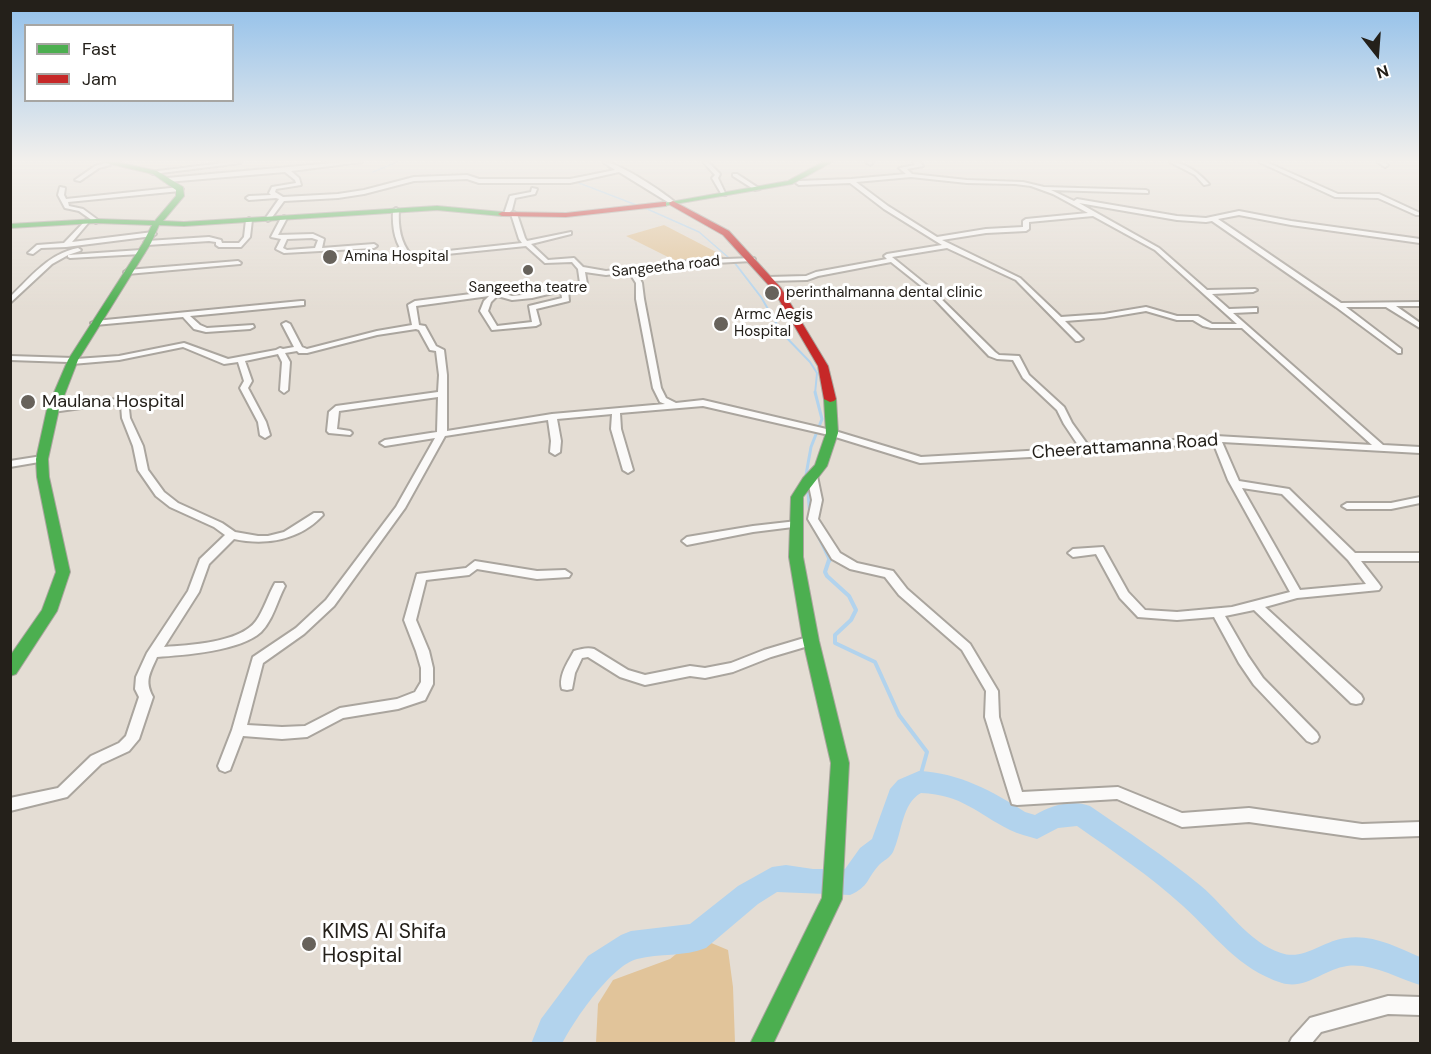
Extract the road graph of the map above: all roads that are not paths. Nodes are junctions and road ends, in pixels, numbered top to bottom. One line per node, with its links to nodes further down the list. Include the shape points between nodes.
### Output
1 (82, 211): 20 (street)
2 (169, 211): 23 (main road)
3 (272, 211): 18 (street)
4 (379, 211): 16 (main road)
5 (396, 211): 28 (street, via 395,227 403,250 410,257)
6 (486, 211): 13 (main road)
7 (597, 211): 13 (main road)
8 (687, 211): 35 (main road, via 726,233)
9 (889, 211): 25 (street)
10 (1091, 211): 14 (street)
11 (1137, 211): 17 (street, via 1177,218)
12 (1412, 211): 15 (street)
13 (510, 214): 28 (street)
14 (1096, 214): 25 (street, via 1026,222 1026,230); 44 (street, via 1129,237 1157,249)
15 (1418, 214)
16 (284, 218): 18 (main road); 24 (street, via 274,237)
17 (1212, 218): 26 (street, via 1239,213); 50 (street)
18 (268, 219): 19 (main road)
19 (249, 220): 23 (main road); 23 (street, via 242,245 223,246 209,239)
20 (91, 221): 21 (main road); 23 (main road); 29 (street)
21 (10, 226)
22 (569, 233): 28 (street)
23 (150, 238): 27 (street); 34 (street); 40 (main road)
24 (284, 238): 32 (street, via 318,237); 32 (street, via 279,249 286,252)
25 (936, 239): 31 (street)
26 (1420, 241)
27 (87, 243): 29 (street); 34 (street, via 81,250 66,251)
28 (526, 243): 38 (street, Sangeetha road, via 548,262 574,260)
29 (66, 245): 33 (street, via 39,246)
30 (374, 246): 32 (street)
31 (948, 246): 36 (street, via 887,256); 54 (street, via 1018,279)
32 (318, 249)
33 (31, 253)
34 (60, 257): 46 (street)
35 (752, 259): 39 (street, Sangeetha road); 41 (main road)
36 (892, 260): 41 (street, via 807,278); 82 (street, via 927,288 992,354 1016,358 1026,376 1061,409)
37 (238, 263): 40 (street)
38 (581, 269): 39 (street, Sangeetha road, via 606,273); 42 (street, via 584,284)
39 (632, 271): 70 (street, via 640,289 657,388 663,400)
40 (128, 272): 55 (main road)
41 (768, 279): 74 (main road, via 823,366 830,391)
42 (564, 288): 45 (street, via 566,300 532,308 536,324 516,327 495,328 484,311); 60 (street, via 532,296 512,298 495,293 415,303 412,312)
43 (1253, 290): 44 (street)
44 (1204, 292): 52 (street)
45 (492, 297)
46 (10, 301)
47 (301, 303): 53 (street)
48 (1387, 304): 49 (street); 50 (street); 58 (street)
49 (1420, 304)
50 (1339, 305): 64 (street)
51 (1254, 310): 52 (street)
52 (1226, 311): 57 (street)
53 (186, 315): 55 (street); 59 (street, via 206,330)
54 (1060, 319): 57 (street, via 1146,309 1177,318 1195,318 1214,327); 61 (street)
55 (95, 323): 67 (main road)
56 (286, 324): 62 (street)
57 (1243, 326): 80 (street)
58 (1420, 326)
59 (250, 327)
60 (416, 327): 62 (street, via 307,351); 69 (street, via 422,328 433,348 440,351)
61 (1079, 339)
62 (299, 348): 63 (street)
63 (280, 350): 66 (street); 68 (street, via 286,362)
64 (1398, 351)
65 (10, 358): 67 (street)
66 (241, 360): 67 (street, via 222,361 184,345 120,358); 77 (street, via 248,381 246,393)
67 (73, 361): 71 (main road)
68 (284, 390)
69 (442, 394): 75 (street, via 336,409 332,431); 76 (street)
70 (674, 405): 72 (street, Cheerattamanna Road); 74 (street, Cheerattamanna Road, via 703,403)
71 (53, 409): 84 (main road); 93 (street, via 125,402 126,418 143,470 160,494)
72 (616, 410): 73 (street, Cheerattamanna Road); 86 (street, via 616,429)
73 (552, 417): 76 (street, Cheerattamanna Road); 83 (street)
74 (823, 431): 82 (street, Cheerattamanna Road, via 921,460); 87 (main road, via 821,466)
75 (347, 433)
76 (442, 434): 79 (street, Cheerattamanna Road); 108 (street, via 400,508 330,603 300,631 257,660)
77 (265, 435)
78 (1216, 439): 80 (street, Cheerattamanna Road); 82 (street, Cheerattamanna Road); 88 (street)
79 (385, 443)
80 (1379, 447): 81 (street, Cheerattamanna Road)
81 (1420, 450)
82 (1085, 451)
83 (555, 452)
84 (42, 459): 85 (street); 105 (main road, via 63,572 42,624)
85 (10, 464)
86 (628, 470)
87 (808, 481): 92 (main road, via 797,497); 112 (street, via 817,500 813,519 836,556 854,566 889,574 903,592 966,647 992,692 992,717 1017,800 1118,793 1182,820 1249,815 1362,831)
88 (1236, 484): 96 (street, via 1286,491); 100 (street)
89 (1420, 500): 90 (street, via 1390,506)
90 (1347, 506)
91 (318, 515): 93 (street, via 284,537 253,539)
92 (797, 524): 94 (street); 103 (main road, via 796,557)
93 (232, 535): 104 (street, via 204,562 193,592)
94 (687, 541)
95 (1073, 553): 102 (street, via 1099,550 1124,595 1142,614)
96 (1352, 557): 97 (street); 100 (street, via 1375,587)
97 (1420, 557)
98 (565, 574): 108 (street, via 537,575 475,565 465,572 421,578 410,620 427,672 420,696 398,704 340,713 307,731)
99 (279, 586): 104 (street, via 262,621 248,636 202,648)
100 (1297, 594): 101 (street)
101 (1256, 605): 102 (street); 107 (street)
102 (1218, 612): 109 (street, via 1241,656 1276,702)
103 (811, 641): 106 (street, via 733,667 645,680 624,674 600,656 584,652 573,662); 114 (main road, via 839,752 832,899)
104 (153, 653): 111 (street, via 142,677 141,688 146,697 132,739 96,760 62,793)
105 (10, 670)
106 (567, 685)
107 (1356, 699)
108 (239, 730): 110 (street)
109 (1312, 737)
110 (225, 766)
111 (10, 805)
112 (1420, 829)
113 (1420, 1006): 115 (street, via 1389,1005 1316,1024)
114 (761, 1044)
115 (1298, 1044)

